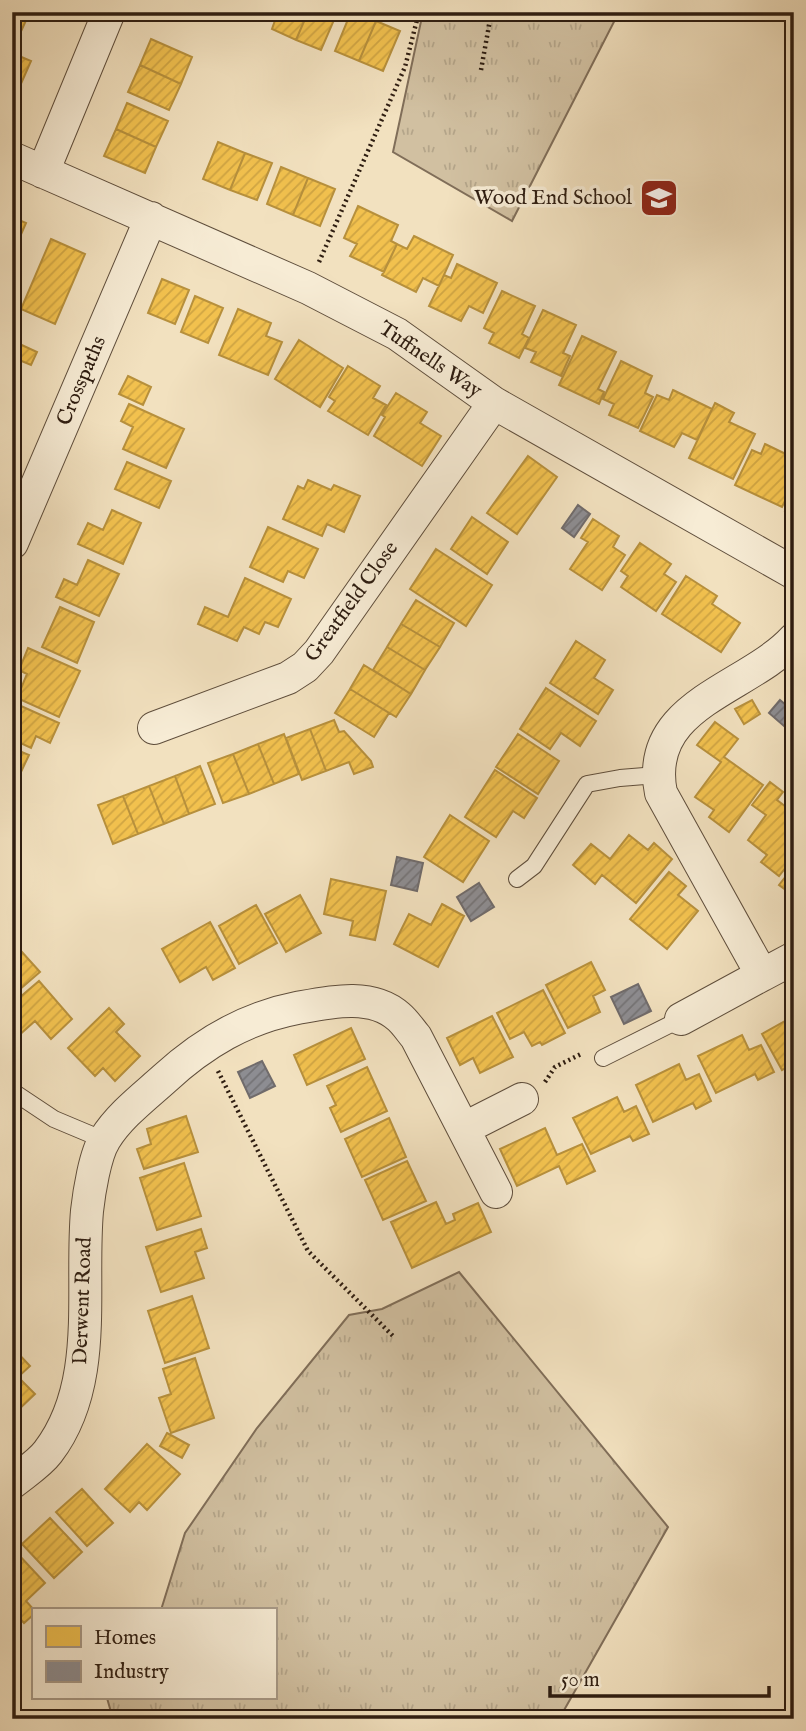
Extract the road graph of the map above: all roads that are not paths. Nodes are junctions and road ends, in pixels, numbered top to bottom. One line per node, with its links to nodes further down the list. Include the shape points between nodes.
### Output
1 (109, 12): 3 (street)
2 (12, 159): 3 (street, Tuffnells Way)
3 (43, 172): 4 (street, Tuffnells Way)
4 (151, 218): 5 (street, Tuffnells Way, via 397,334); 6 (street, Crosspaths)
5 (494, 403): 7 (street, Tuffnells Way); 9 (street, Greatfield Close, via 305,667 288,678)
6 (14, 534)
7 (794, 573)
8 (794, 639): 10 (street, via 781,653 676,723 665,739)
9 (154, 728)
10 (657, 775): 11 (lane, via 587,784 534,866); 13 (street, via 660,793)
11 (517, 878)
12 (794, 958): 13 (street)
13 (762, 975): 14 (street)
14 (681, 1019): 15 (lane)
15 (603, 1058)
16 (12, 1091): 19 (lane, via 54,1119)
17 (530, 1095): 18 (street)
18 (465, 1128): 19 (street, Derwent Road, via 416,1037 383,1006 359,1001 324,1003 243,1024 204,1046 132,1108); 20 (street, Derwent Road)
19 (104, 1140): 21 (street, Derwent Road, via 89,1189 78,1388 47,1453)
20 (496, 1192)
21 (12, 1483)

